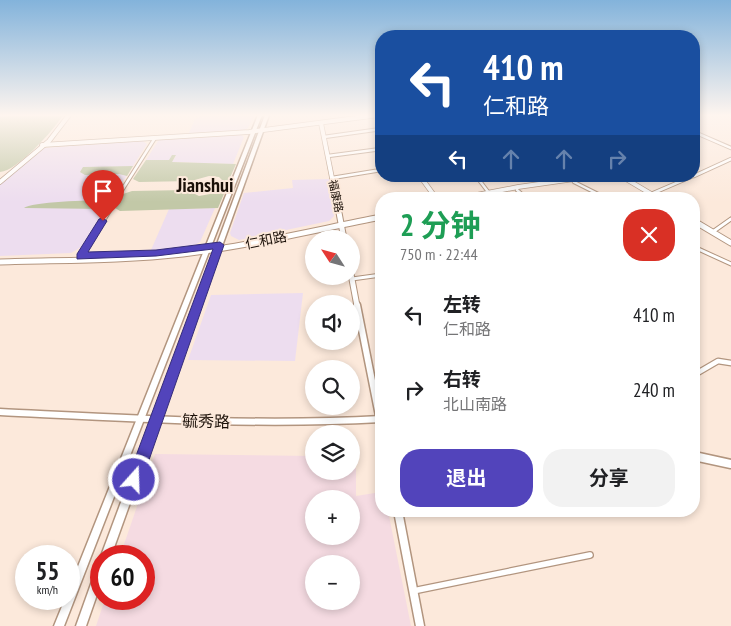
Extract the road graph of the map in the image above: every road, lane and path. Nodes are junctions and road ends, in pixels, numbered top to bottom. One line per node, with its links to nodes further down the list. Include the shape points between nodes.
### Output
1 (55, 144): 6 (street)
2 (150, 144): 39 (street)
3 (252, 144): 37 (main road)
4 (253, 144): 36 (main road)
5 (326, 144): 8 (street, 福康路)
6 (43, 145): 13 (street)
7 (375, 150): 8 (street)
8 (328, 156): 12 (street, 福康路)
9 (731, 159): 11 (street)
10 (375, 171): 12 (street)
11 (700, 173)
12 (332, 178): 31 (street, 福康路)
13 (0, 181)
14 (481, 182): 21 (street)
15 (560, 182): 22 (street)
16 (574, 182): 20 (street); 24 (street)
17 (627, 182): 25 (street)
18 (630, 182): 26 (street)
19 (679, 182): 27 (street)
20 (518, 190): 23 (street)
21 (488, 192)
22 (495, 192)
23 (507, 192)
24 (593, 192)
25 (645, 192)
26 (645, 192)
27 (657, 192)
28 (375, 217): 31 (street, 仁和路)
29 (731, 219): 34 (street)
30 (700, 223): 34 (street)
31 (341, 224): 33 (street, 福康路); 36 (street, 仁和路)
32 (700, 224): 35 (street)
33 (342, 230)
34 (714, 231): 35 (street)
35 (731, 242)
36 (219, 247): 37 (street, 仁和路); 50 (main road)
37 (208, 249): 39 (street, 仁和路, via 154,256); 49 (main road)
38 (700, 249): 41 (street)
39 (80, 258): 40 (street, 仁和路)
40 (0, 260)
41 (731, 264)
42 (375, 275): 43 (street)
43 (360, 276)
44 (354, 285): 47 (street)
45 (731, 363): 46 (street, via 718,360)
46 (700, 371)
47 (375, 392)
48 (0, 412): 49 (street, 毓秀路)
49 (141, 419): 50 (street, 毓秀路); 59 (main road)
50 (156, 420): 51 (street, 毓秀路); 55 (main road)
51 (375, 422)
52 (700, 457): 53 (street)
53 (731, 464)
54 (399, 517): 57 (street)
55 (110, 545)
56 (590, 555): 57 (street)
57 (413, 591): 61 (street)
58 (90, 601): 60 (main road)
59 (59, 626)
60 (81, 626)
61 (420, 626)

